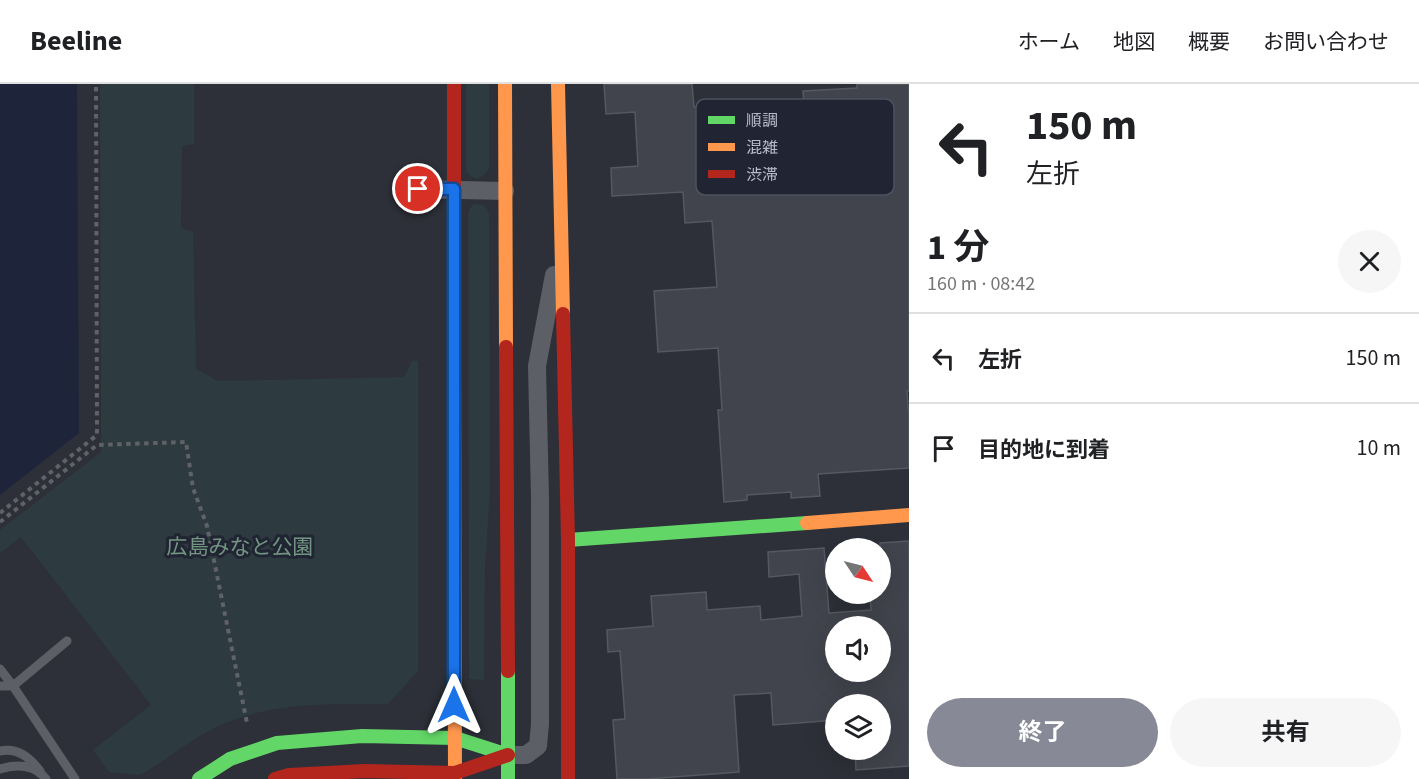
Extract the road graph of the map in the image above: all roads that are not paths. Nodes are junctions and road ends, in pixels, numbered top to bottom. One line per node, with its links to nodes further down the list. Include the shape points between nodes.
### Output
1 (454, 84): 5 (street)
2 (505, 84): 6 (street)
3 (558, 84): 7 (street)
4 (418, 189): 5 (street)
5 (454, 189): 6 (street); 14 (street)
6 (505, 190): 16 (street)
7 (561, 238): 9 (street); 16 (street, via 537,366 537,746 526,755)
8 (909, 515): 9 (street)
9 (568, 540): 24 (street)
10 (67, 641): 13 (lane)
11 (0, 669): 13 (lane)
12 (0, 686): 13 (lane)
13 (13, 686): 20 (lane)
14 (454, 738): 16 (street); 19 (street); 21 (street, via 362,736 277,743 230,759)
15 (0, 751): 18 (lane, via 23,753)
16 (508, 755): 19 (street); 23 (street)
17 (0, 769): 18 (lane, via 27,766)
18 (43, 776)
19 (455, 776): 22 (street, via 365,771)
20 (75, 779)
21 (199, 779)
22 (275, 779)
23 (508, 779)
24 (568, 779)

